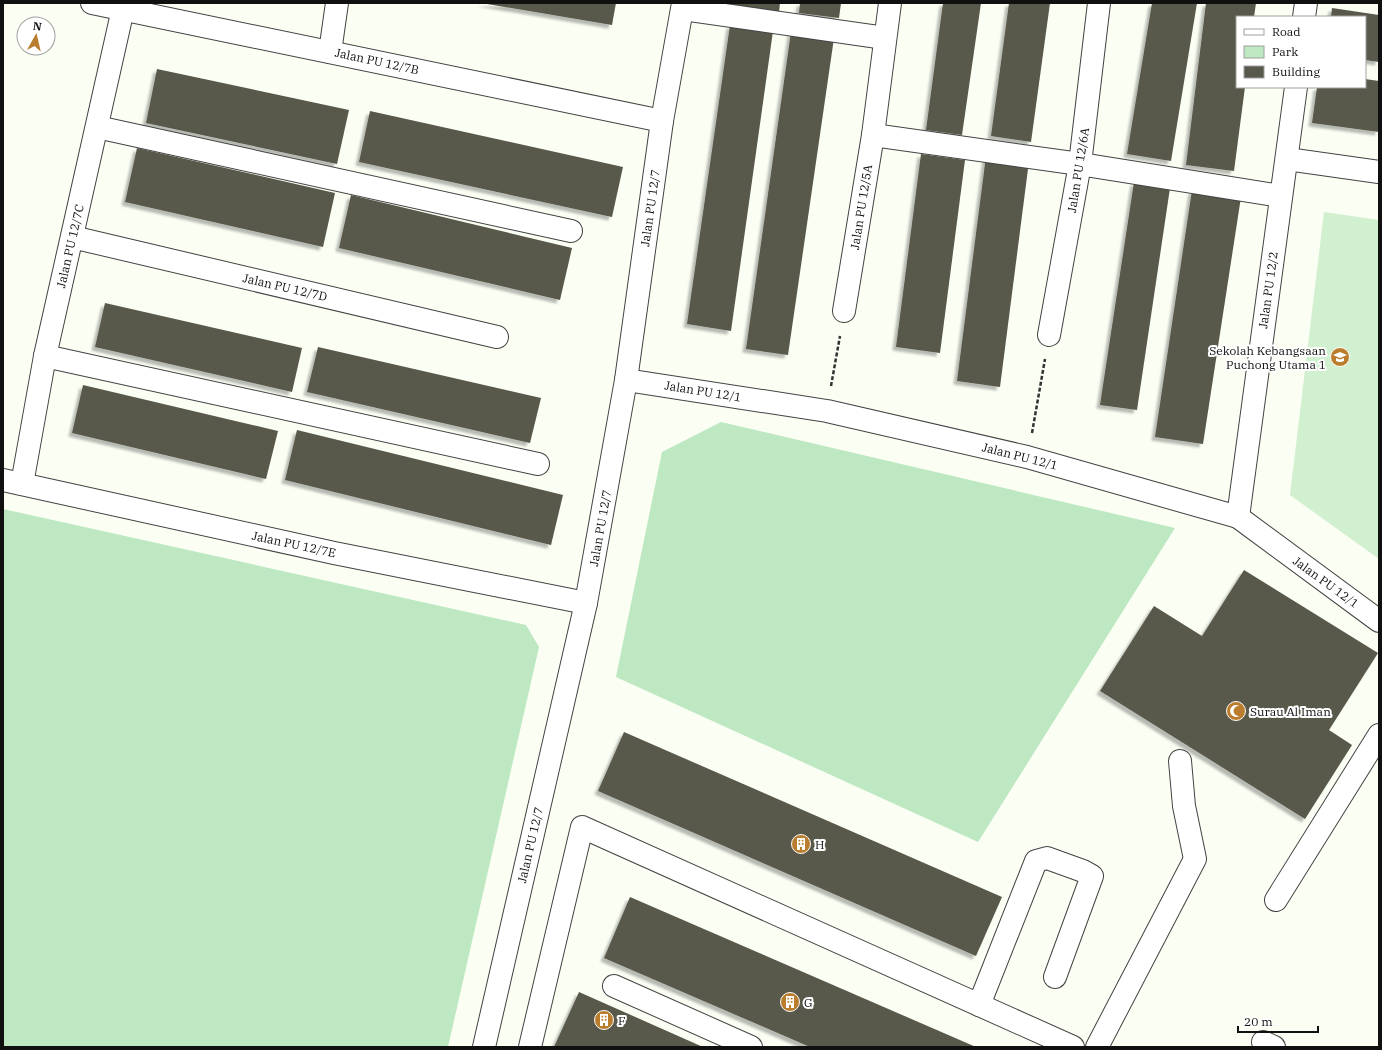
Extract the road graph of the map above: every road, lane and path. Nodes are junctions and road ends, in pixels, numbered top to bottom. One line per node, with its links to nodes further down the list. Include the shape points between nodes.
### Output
1 (92, 3): 7 (street, Jalan PU 12/7B)
2 (337, 3): 10 (street)
3 (890, 3): 9 (street, Jalan PU 12/5A)
4 (1099, 3): 16 (street, Jalan PU 12/6A)
5 (1306, 3): 8 (street)
6 (683, 6): 9 (street); 12 (street, Jalan PU 12/7)
7 (123, 9): 10 (street, Jalan PU 12/7B); 13 (street, Jalan PU 12/7C)
8 (1304, 16)
9 (885, 38): 14 (street, Jalan PU 12/5A)
10 (330, 52): 12 (street, Jalan PU 12/7B)
11 (1296, 88): 15 (street, Jalan PU 12/2)
12 (662, 121): 25 (street, Jalan PU 12/7)
13 (97, 126): 19 (street); 20 (street, Jalan PU 12/7C)
14 (873, 135): 16 (street); 21 (street, Jalan PU 12/5A)
15 (1287, 160): 17 (street); 18 (street, Jalan PU 12/2)
16 (1080, 164): 18 (street); 22 (street, Jalan PU 12/6A)
17 (1379, 172)
18 (1281, 196): 30 (street, Jalan PU 12/2)
19 (571, 231)
20 (72, 237): 23 (street, Jalan PU 12/7D); 24 (street, Jalan PU 12/7C)
21 (844, 311): 26 (path)
22 (1049, 335): 27 (path)
23 (498, 337)
24 (45, 356): 28 (street); 29 (street, Jalan PU 12/7C)
25 (626, 380): 26 (street, Jalan PU 12/1); 31 (street, Jalan PU 12/7)
26 (827, 410): 27 (street, Jalan PU 12/1)
27 (1027, 457): 30 (street, Jalan PU 12/1)
28 (538, 464)
29 (12, 482): 31 (street, Jalan PU 12/7E, via 334,553)
30 (1238, 517): 32 (street, Jalan PU 12/1)
31 (586, 603): 39 (street, Jalan PU 12/7)
32 (1379, 621)
33 (1379, 735): 35 (street)
34 (1180, 761): 43 (street, via 1184,806 1195,859)
35 (1276, 900)
36 (1055, 977): 38 (street, via 1092,876 1047,858 1036,862)
37 (614, 986): 41 (street)
38 (980, 1005): 40 (street, via 582,827); 42 (street)
39 (484, 1047)
40 (530, 1047)
41 (751, 1047)
42 (1073, 1047)
43 (1096, 1047)

